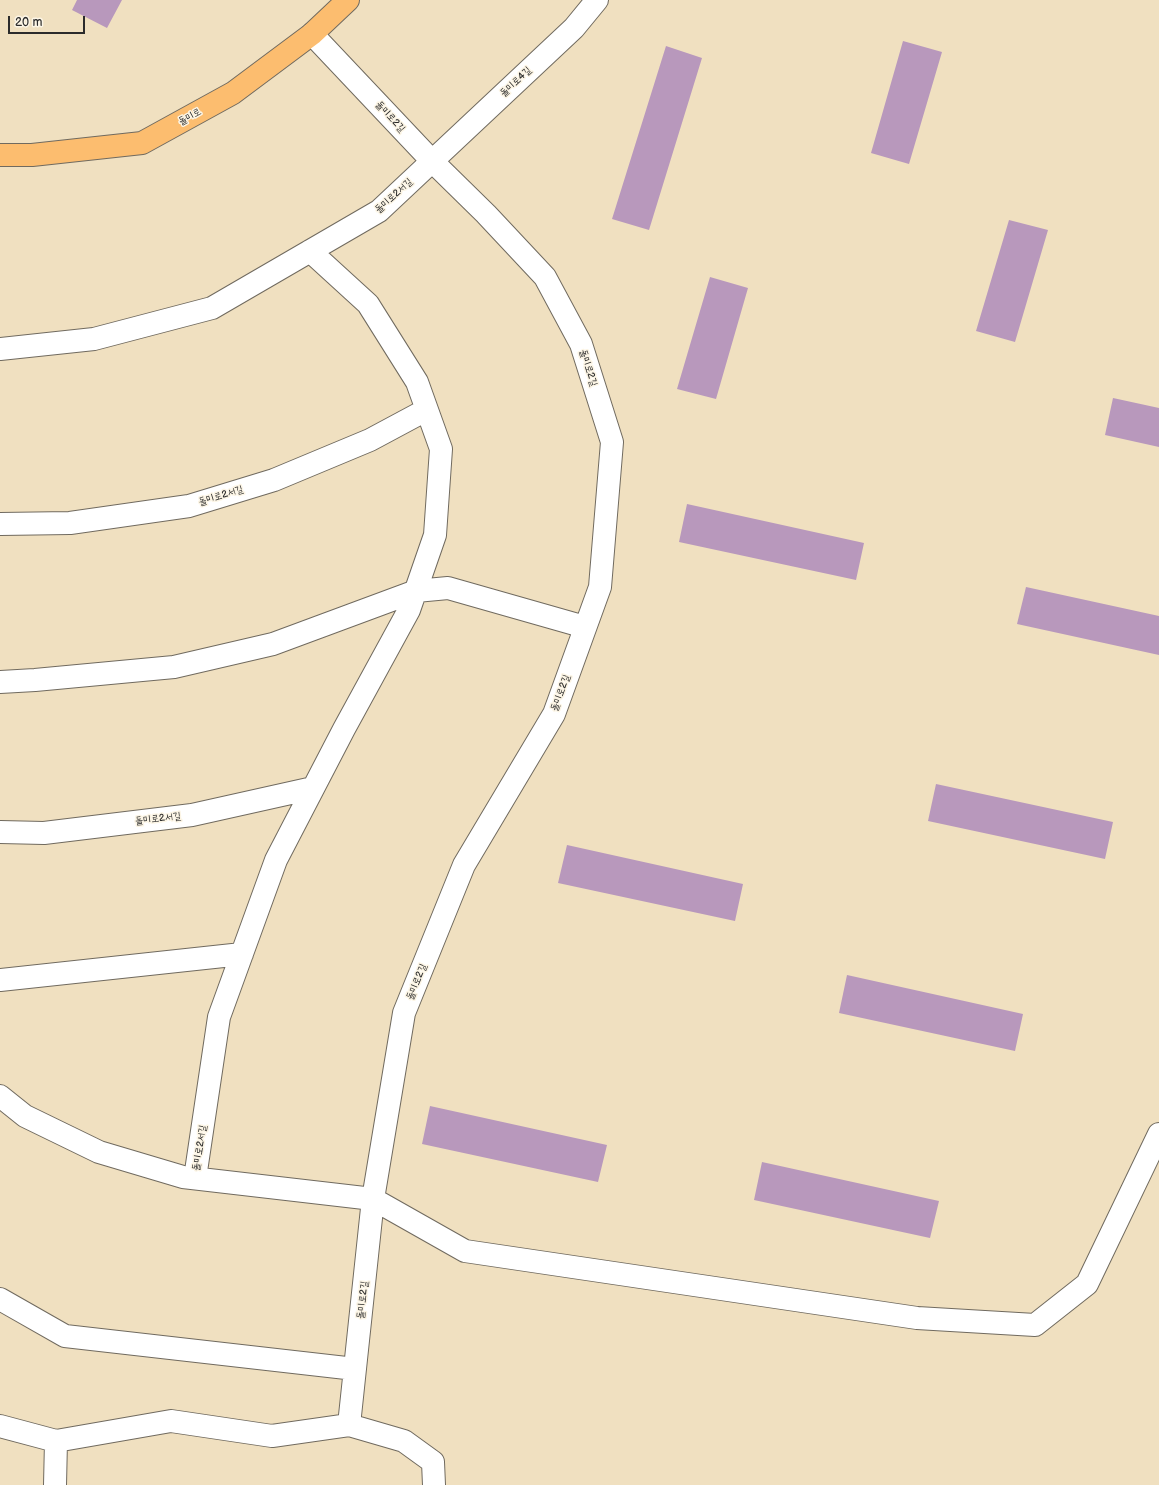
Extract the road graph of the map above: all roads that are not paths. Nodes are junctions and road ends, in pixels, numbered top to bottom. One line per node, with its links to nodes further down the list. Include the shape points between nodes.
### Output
1 (348, 0): 3 (main road, 돌미로)
2 (597, 0): 5 (street, 돌미로4길, via 574,28)
3 (312, 34): 4 (main road, 돌미로, via 233,93 142,143 32,155); 5 (street, 돌미로2길)
4 (0, 155)
5 (432, 161): 6 (street, 돌미로2서길, via 379,211); 11 (street, 돌미로2길, via 545,277 581,344 612,442 600,587)
6 (310, 251): 7 (street, 돌미로2서길, via 212,308 94,339); 8 (street, 돌미로2서길, via 368,304 417,382)
7 (0, 349)
8 (426, 410): 9 (street, 돌미로2서길, via 370,440 274,480 189,506 70,524); 10 (street, 돌미로2서길, via 441,449 435,535)
9 (0, 524)
10 (416, 591): 11 (street, via 448,588); 12 (street, via 273,644 174,667); 13 (street, 돌미로2서길, via 409,610)
11 (585, 627): 20 (street, 돌미로2길, via 554,714 464,865 404,1013)
12 (0, 682)
13 (313, 788): 14 (street, 돌미로2서길, via 192,815 44,833); 15 (street, 돌미로2서길, via 276,860)
14 (0, 832)
15 (242, 954): 16 (street); 19 (street, 돌미로2서길, via 219,1017)
16 (0, 980)
17 (0, 1096): 19 (street, 돌미로2서길, via 25,1116 100,1152 183,1177)
18 (1159, 1134): 20 (street, via 1087,1284 1035,1325 917,1318 465,1251)
19 (195, 1178): 20 (street, 돌미로2서길)
20 (373, 1199): 22 (street, 돌미로2길)
21 (0, 1299): 22 (street, via 65,1336)
22 (355, 1369): 23 (street, 돌미로2길)
23 (349, 1425): 25 (street, via 272,1436 171,1421); 27 (street, via 404,1441 433,1462)
24 (0, 1426): 25 (street)
25 (56, 1441): 26 (street)
26 (55, 1485)
27 (434, 1485)

